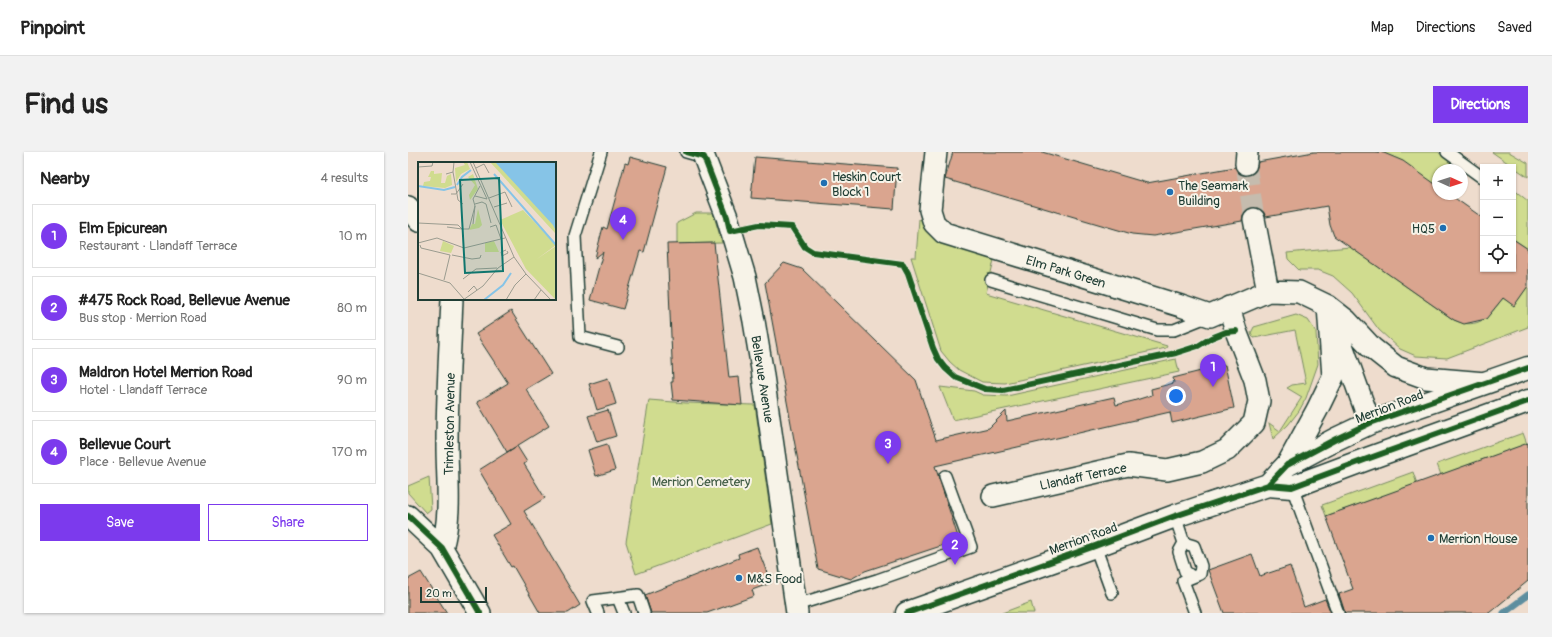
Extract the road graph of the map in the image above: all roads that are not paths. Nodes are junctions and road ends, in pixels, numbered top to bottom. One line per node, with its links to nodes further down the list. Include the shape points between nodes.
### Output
1 (602, 152): 15 (lane, via 575,236 580,337)
2 (936, 152): 14 (street, Elm Park Green, via 930,210 934,223 944,233)
3 (1447, 152): 5 (lane)
4 (699, 154): 34 (street, Bellevue Avenue, via 727,217 745,277 762,369)
5 (1480, 176)
6 (408, 207): 8 (street)
7 (1254, 219): 10 (street)
8 (418, 220)
9 (991, 280): 14 (lane, via 1157,330 1174,330)
10 (1268, 291): 12 (street, via 1299,292); 13 (street)
11 (452, 300): 30 (street, Trimleston Avenue, via 447,444 448,506)
12 (1328, 306): 17 (street, Merrion Road, via 1396,367 1426,378); 19 (street); 21 (street, via 1332,377)
13 (1229, 307): 14 (street); 25 (street, Llandaff Terrace, via 1255,380 1259,401 1254,424 1227,450 1202,462 1167,470 1128,465)
14 (1210, 316)
15 (618, 347)
16 (1528, 368): 17 (main road, Merrion Road)
17 (1485, 383): 19 (main road, Merrion Road)
18 (1528, 401): 20 (main road, Merrion Road)
19 (1370, 423): 20 (main road); 21 (main road, Merrion Road)
20 (1382, 454): 24 (main road, Merrion Road)
21 (1287, 465): 23 (main road, Merrion Road)
22 (945, 476): 34 (lane, via 971,547)
23 (1268, 485): 24 (main road, Merrion Road); 27 (main road, Merrion Road)
24 (1292, 488): 41 (lane)
25 (993, 496)
26 (408, 516): 30 (street)
27 (1175, 516): 28 (lane); 29 (main road, Merrion Road)
28 (1184, 543): 31 (lane, via 1194,546 1201,566); 31 (lane, via 1178,552 1185,571)
29 (1095, 546): 32 (lane); 39 (main road, Merrion Road)
30 (442, 548): 35 (street)
31 (1196, 575): 40 (lane, via 1183,581)
32 (1112, 593)
33 (618, 598): 36 (lane, via 593,601); 37 (lane); 38 (lane, via 638,595)
34 (796, 609)
35 (480, 613)
36 (598, 613)
37 (624, 613)
38 (644, 613)
39 (907, 613)
40 (1195, 613)
41 (1338, 613)

